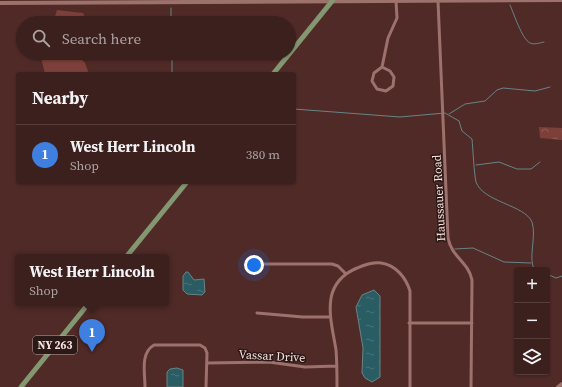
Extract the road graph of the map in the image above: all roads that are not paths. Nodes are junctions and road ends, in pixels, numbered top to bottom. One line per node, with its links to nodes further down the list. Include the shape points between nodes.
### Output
1 (562, 0): 4 (street)
2 (333, 1): 3 (street); 5 (street); 6 (main road)
3 (396, 1): 4 (street); 8 (street, via 397,18 388,38)
4 (438, 1): 17 (street, Haussauer Road, via 448,238 452,251 470,272)
5 (0, 3)
6 (296, 46)
7 (285, 60): 9 (main road)
8 (382, 67): 8 (street, via 374,73 372,81 377,89 386,91 393,86 394,77 390,71)
9 (275, 72)
10 (185, 184): 11 (main road)
11 (128, 254)
12 (256, 264): 13 (street, via 332,264)
13 (346, 274): 16 (street, via 333,294); 18 (street, via 373,263 383,263 396,270 404,278 410,291)
14 (87, 306): 22 (main road, NY 263)
15 (256, 313): 16 (street)
16 (329, 317): 20 (street)
17 (472, 322): 18 (street); 27 (street, Haussauer Road)
18 (409, 323): 26 (street)
19 (207, 363): 20 (street, Vassar Drive, via 269,362 305,367); 23 (street, via 205,348 200,345 154,345 148,348 145,354); 24 (street)
20 (337, 366): 25 (street)
21 (562, 384): 28 (street)
22 (21, 387)
23 (145, 387)
24 (206, 387)
25 (337, 387)
26 (410, 387)
27 (471, 387)
28 (558, 387)

